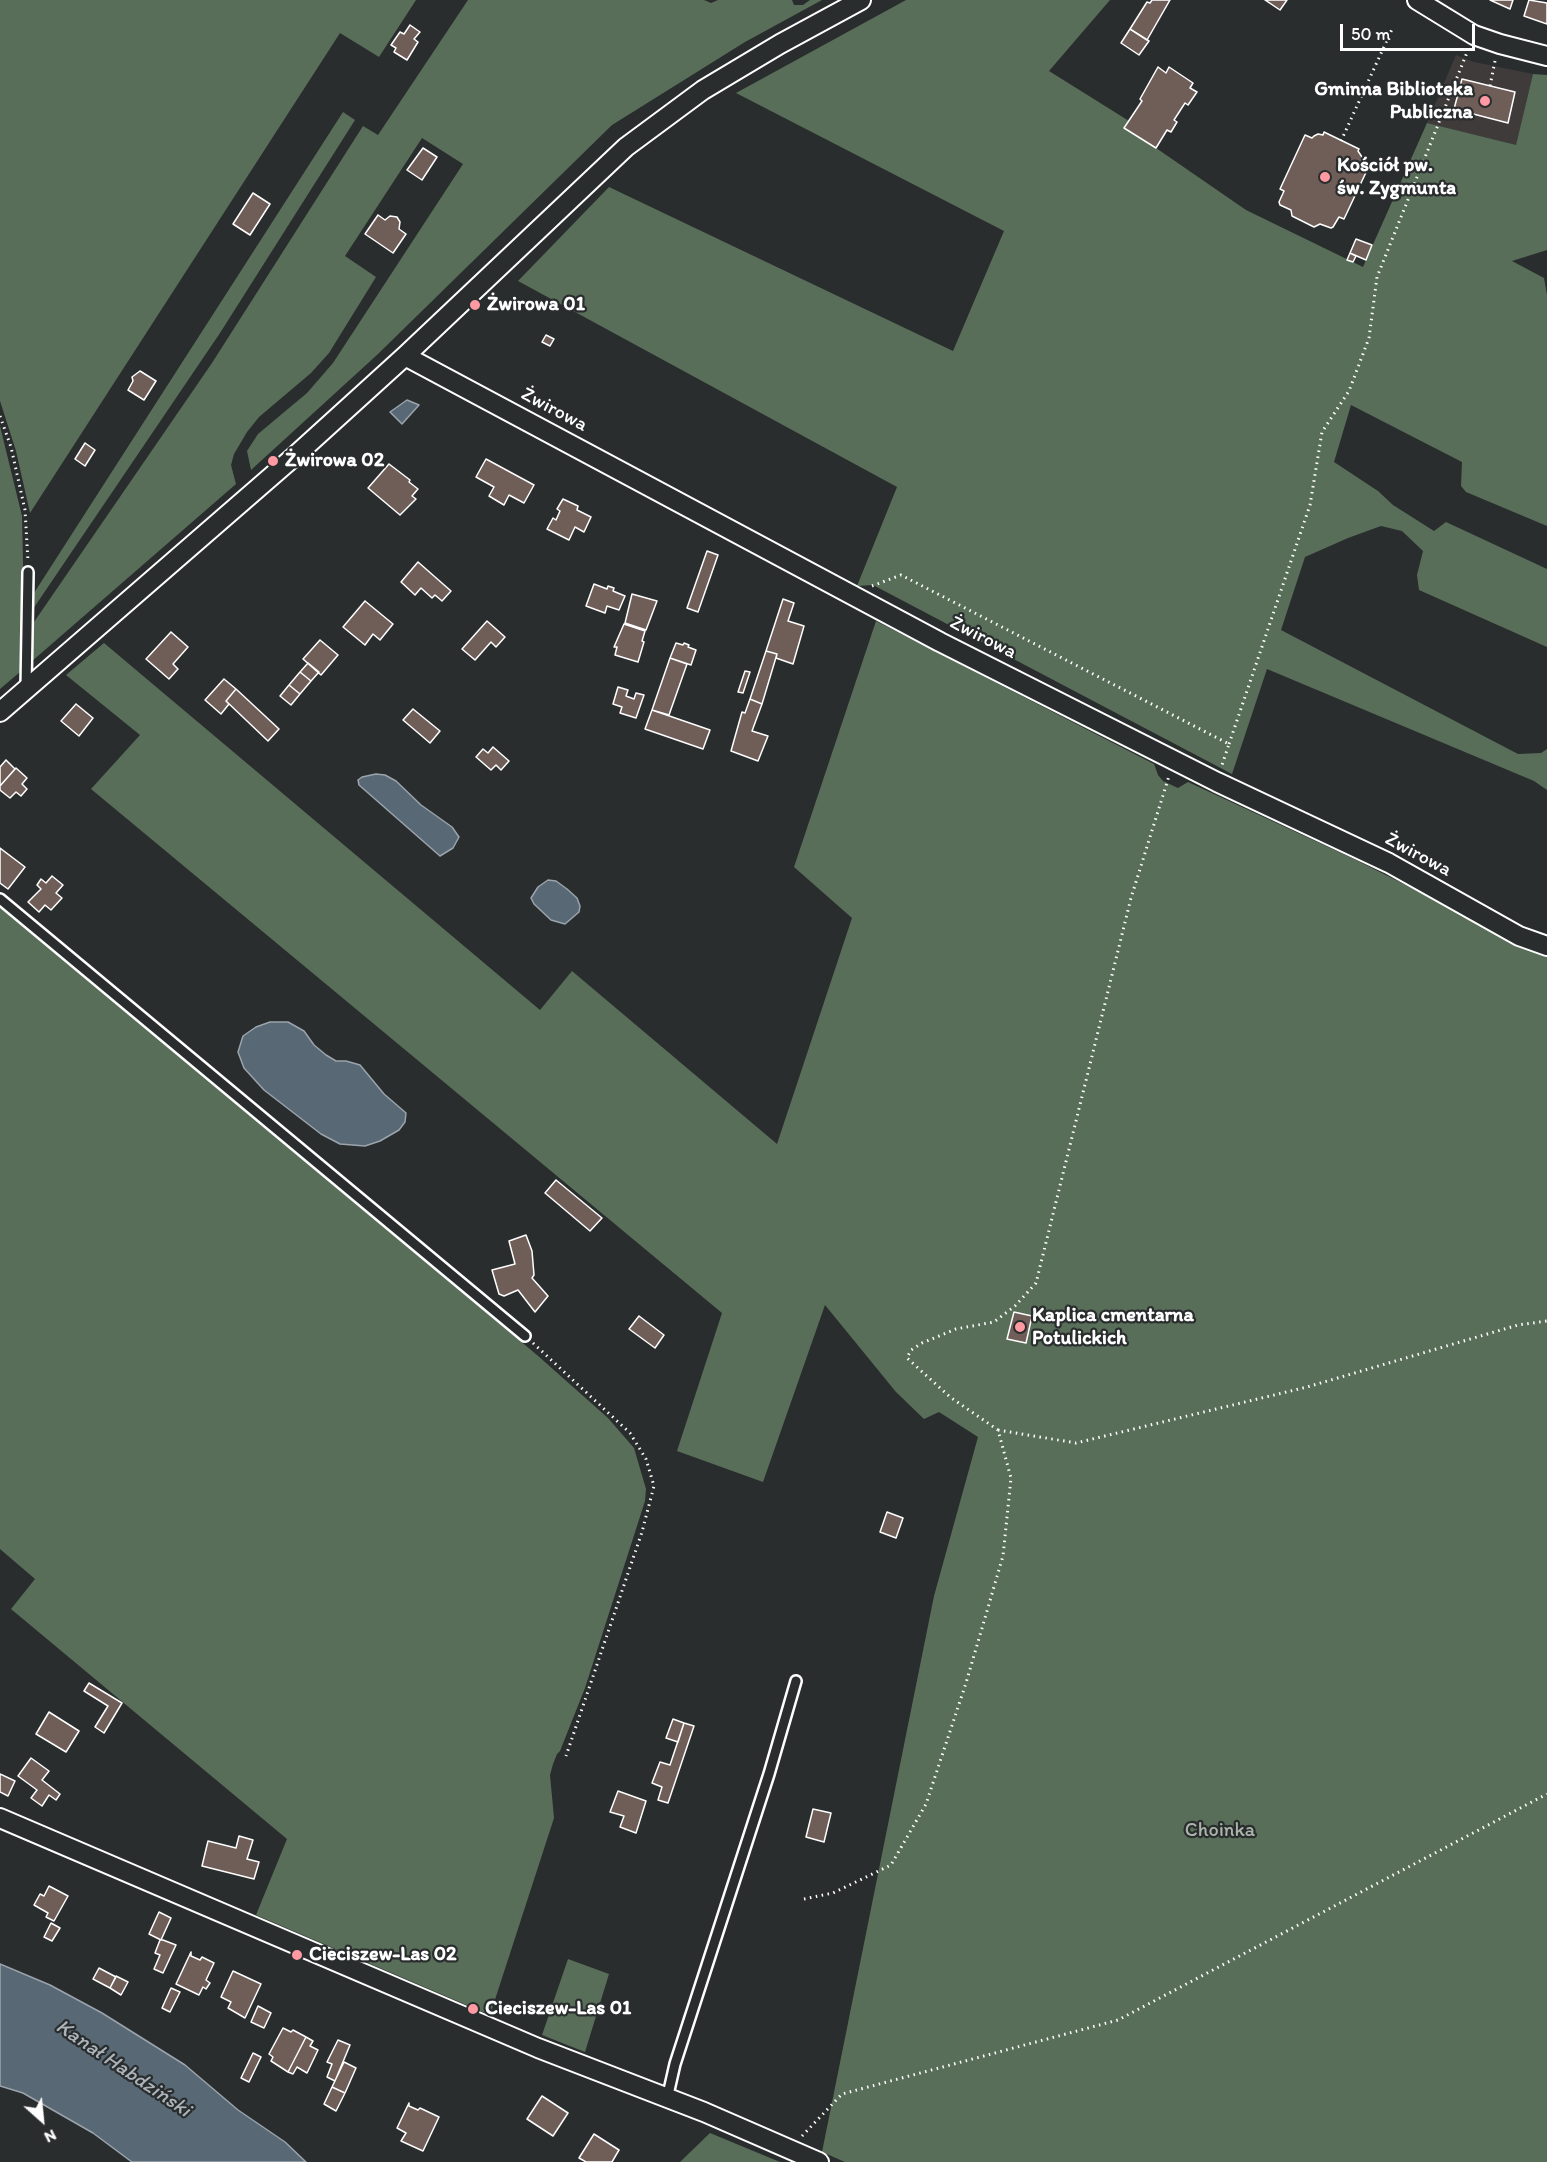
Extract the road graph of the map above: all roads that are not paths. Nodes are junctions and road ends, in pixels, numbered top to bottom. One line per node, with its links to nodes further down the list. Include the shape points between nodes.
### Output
1 (861, 0): 4 (street, via 780,44 664,117 626,147)
2 (1416, 0): 3 (street, via 1474,35)
3 (1547, 57)
4 (405, 356): 6 (street); 9 (street, Żwirowa, via 940,642 1216,782 1389,863 1519,936)
5 (28, 572): 6 (lane)
6 (26, 690): 7 (street)
7 (0, 712)
8 (0, 899): 10 (lane)
9 (1547, 946)
10 (525, 1336)
11 (796, 1681): 13 (lane)
12 (0, 1818): 13 (street, via 538,2048)
13 (667, 2098): 14 (street)
14 (819, 2162)

